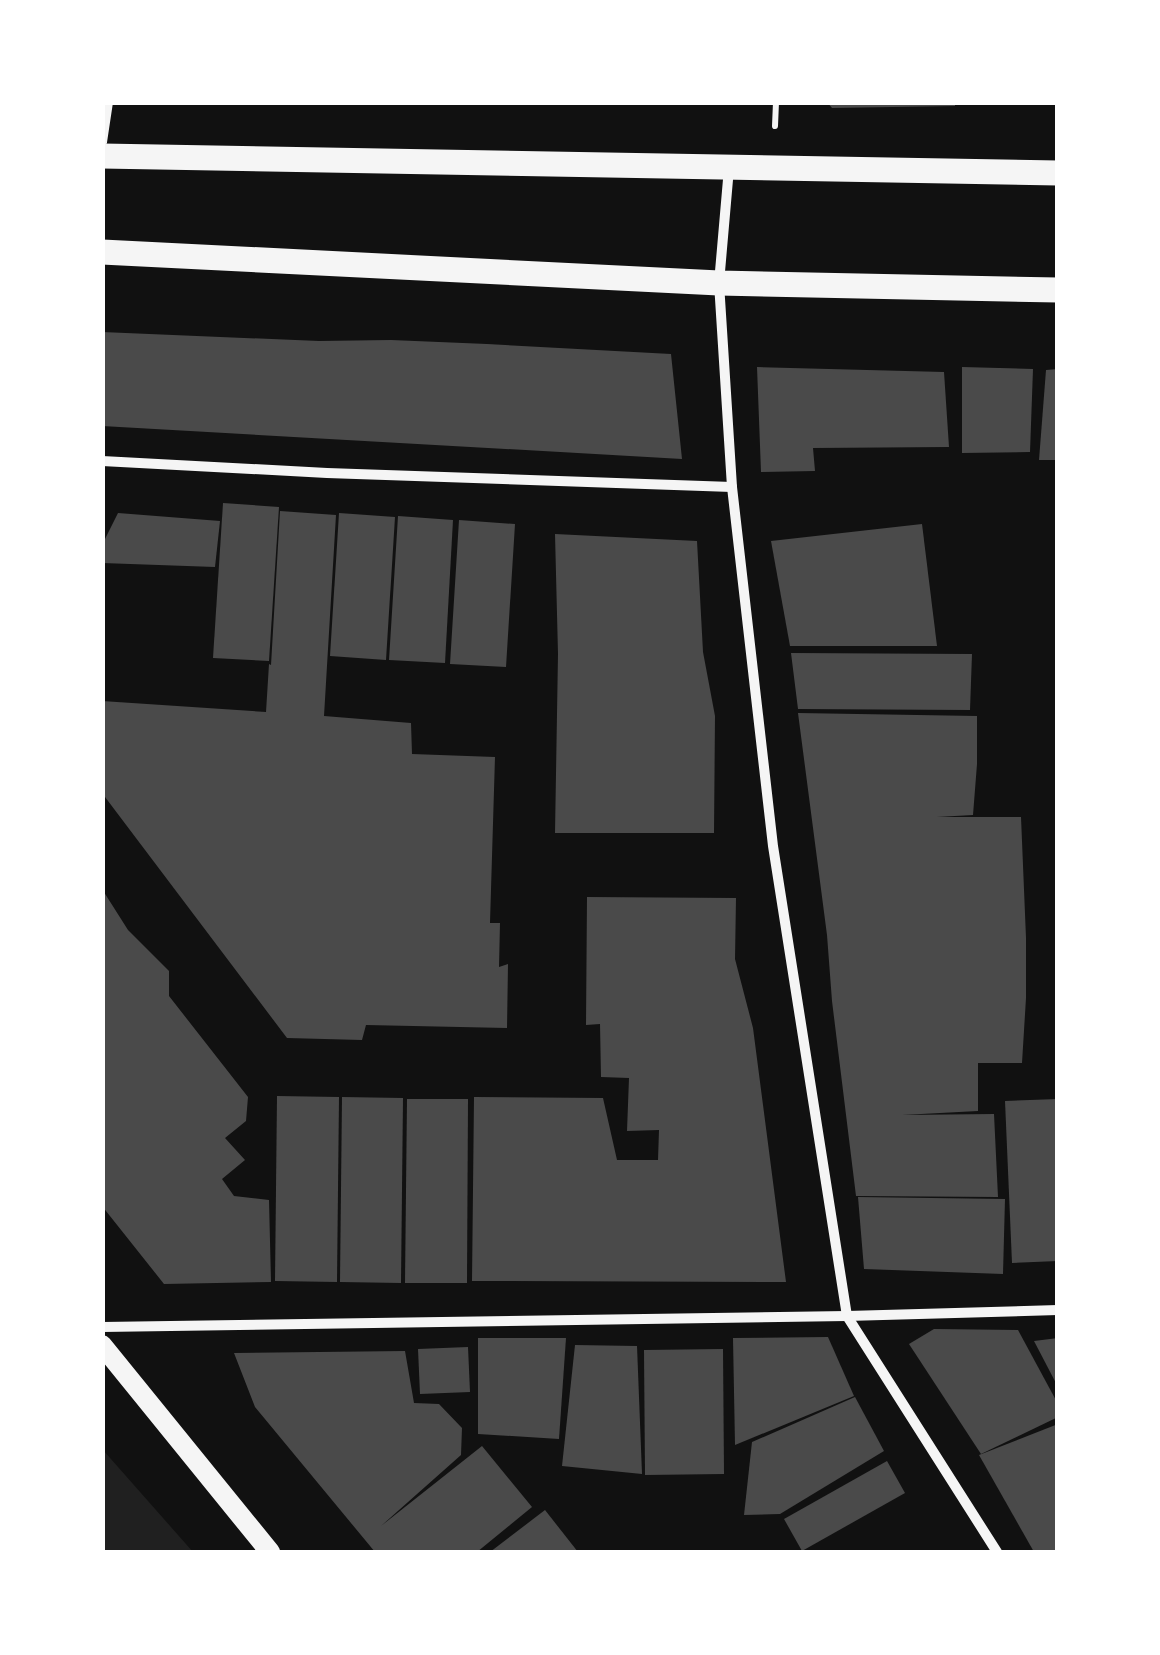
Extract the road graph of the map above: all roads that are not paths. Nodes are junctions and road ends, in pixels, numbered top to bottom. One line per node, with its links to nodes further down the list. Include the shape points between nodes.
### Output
1 (108, 102): 2 (street)
2 (102, 142)
3 (102, 156): 4 (main road)
4 (729, 168): 5 (main road); 7 (street)
5 (1058, 173)
6 (102, 252): 7 (main road)
7 (719, 283): 8 (main road); 10 (street)
8 (1058, 290)
9 (102, 461): 10 (street)
10 (732, 487): 12 (street, via 772,846)
11 (1058, 1310): 12 (street)
12 (847, 1316): 13 (street); 16 (street)
13 (102, 1326)
14 (102, 1345): 15 (main road)
15 (270, 1552)
16 (996, 1552)

